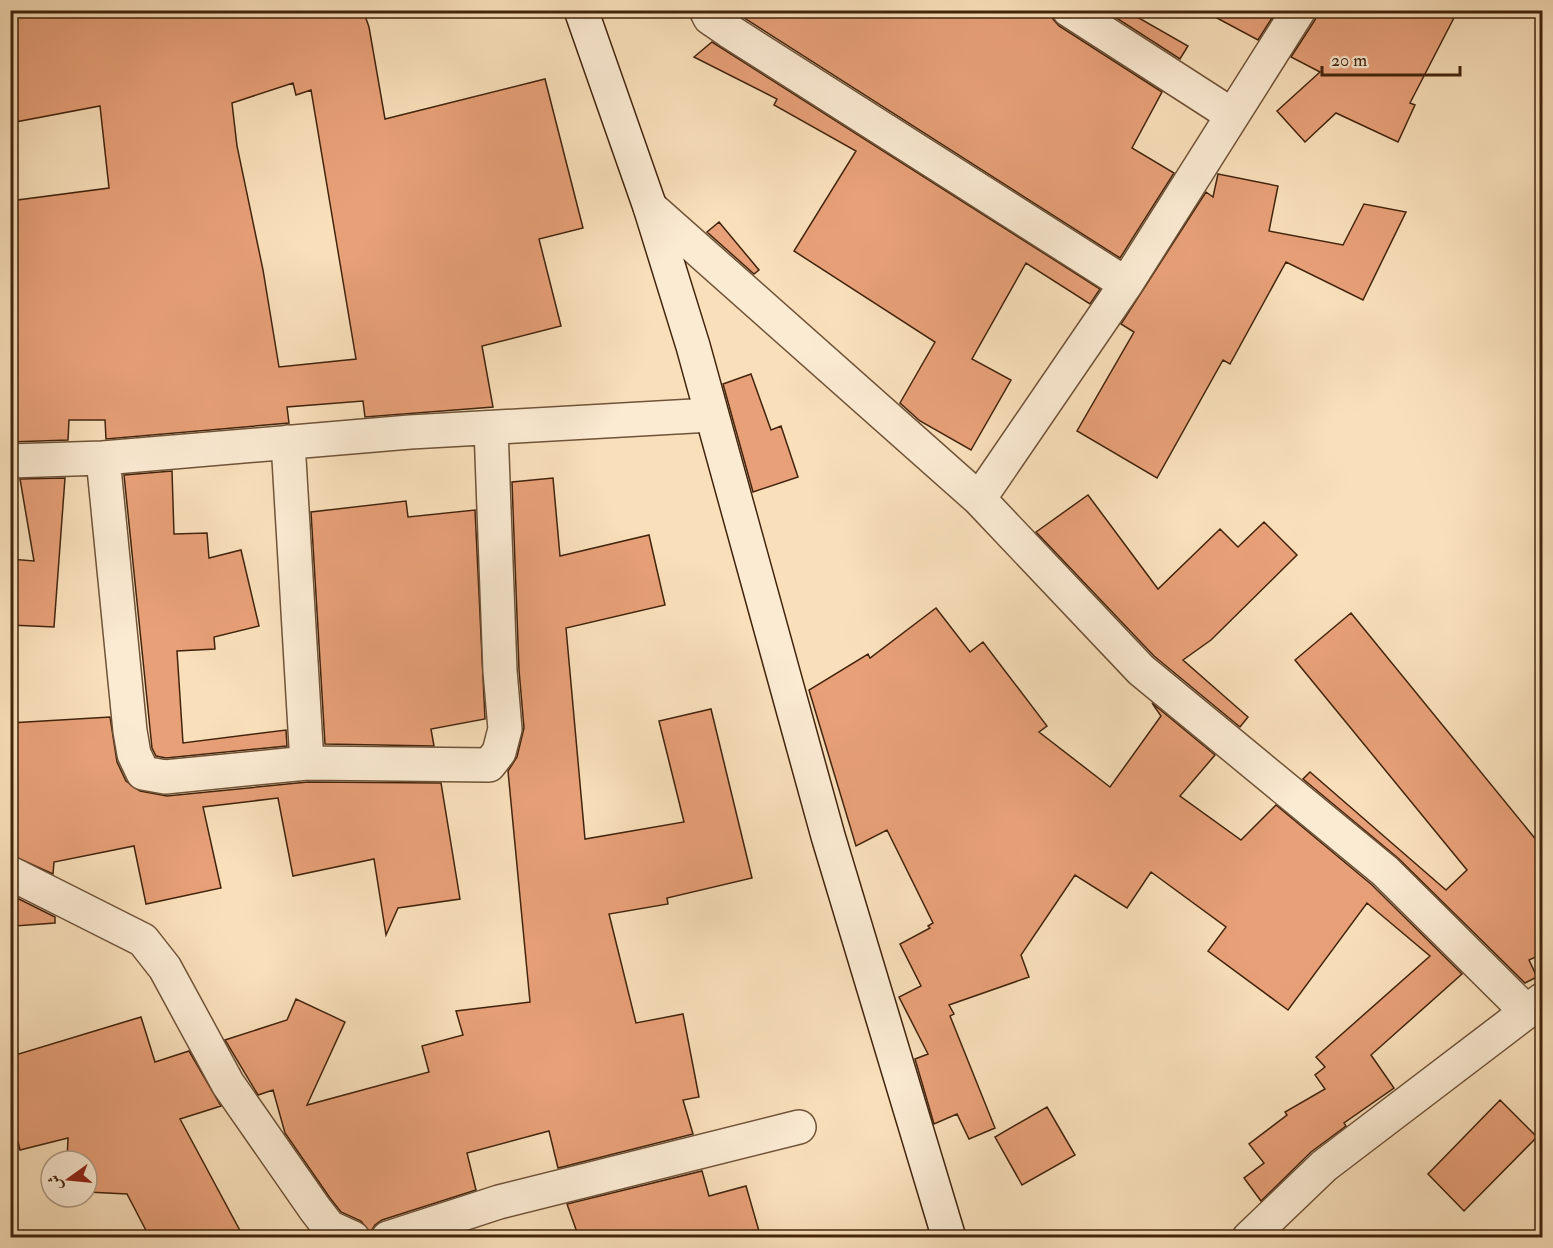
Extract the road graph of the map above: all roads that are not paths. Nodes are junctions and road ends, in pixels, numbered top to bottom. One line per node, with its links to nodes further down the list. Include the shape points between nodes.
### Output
1 (581, 10): 6 (street)
2 (706, 10): 7 (street, via 710,18 729,31)
3 (1069, 10): 5 (street)
4 (1299, 10): 5 (street)
5 (1232, 115): 7 (street)
6 (650, 207): 8 (street); 13 (street)
7 (1126, 284): 13 (street)
8 (711, 415): 9 (street); 21 (street, via 828,836)
9 (490, 428): 10 (street); 14 (street, via 505,729 499,752 489,765)
10 (288, 442): 11 (street); 14 (street)
11 (103, 458): 12 (street); 14 (street, via 130,731 142,773 165,777)
12 (10, 461)
13 (979, 499): 16 (street, via 1141,670 1384,871)
14 (307, 763)
15 (10, 873): 19 (street, via 143,940 165,968 228,1084 315,1209 329,1227)
16 (1535, 1006): 22 (street, via 1324,1166)
17 (799, 1127): 18 (street, via 499,1202)
18 (457, 1227): 20 (street)
19 (353, 1238)
20 (388, 1238)
21 (949, 1238)
22 (1249, 1238)

